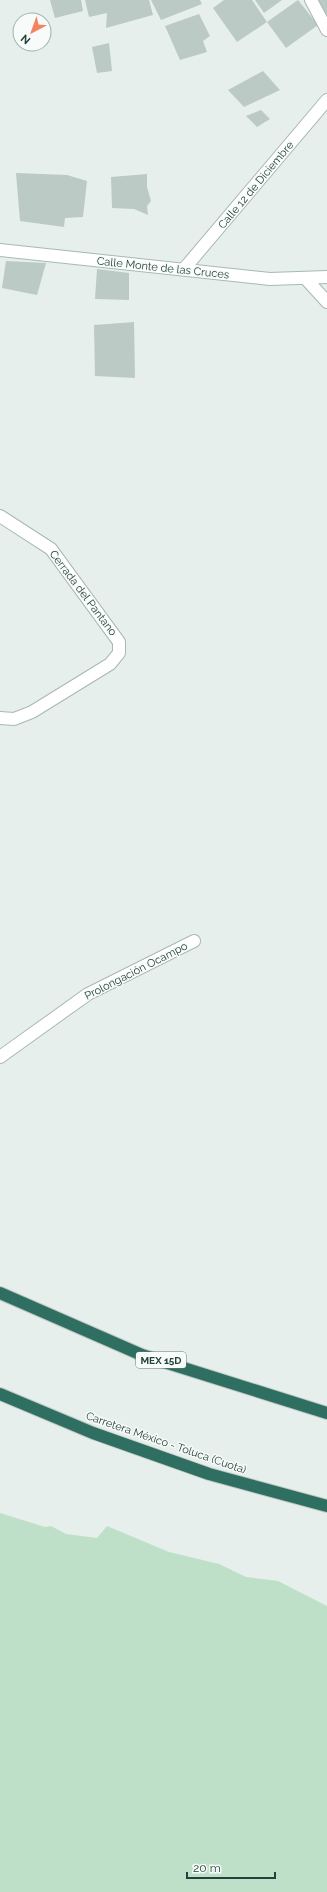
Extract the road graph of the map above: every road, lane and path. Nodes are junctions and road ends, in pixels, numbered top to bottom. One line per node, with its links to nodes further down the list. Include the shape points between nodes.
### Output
1 (311, 0): 2 (street)
2 (327, 30)
3 (327, 100): 5 (street, Calle 12 de Diciembre)
4 (0, 250): 5 (street, Calle Monte de las Cruces)
5 (184, 269): 7 (street, Calle Monte de las Cruces, via 270,279)
6 (327, 277): 7 (street, Calle Monte de las Cruces)
7 (306, 279): 8 (street)
8 (327, 302)
9 (0, 516): 10 (street, Cerrada del Pantano, via 51,549 120,642 119,653 110,664 32,712 14,719)
10 (0, 718)
11 (194, 941): 12 (street, Prolongación Ocampo, via 88,994)
12 (0, 1057)
13 (0, 1293): 15 (highway, MEX 15D, via 142,1355)
14 (0, 1394): 16 (highway, Carretera México - Toluca (Cuota), via 93,1434 209,1474)
15 (327, 1412)
16 (327, 1506)

